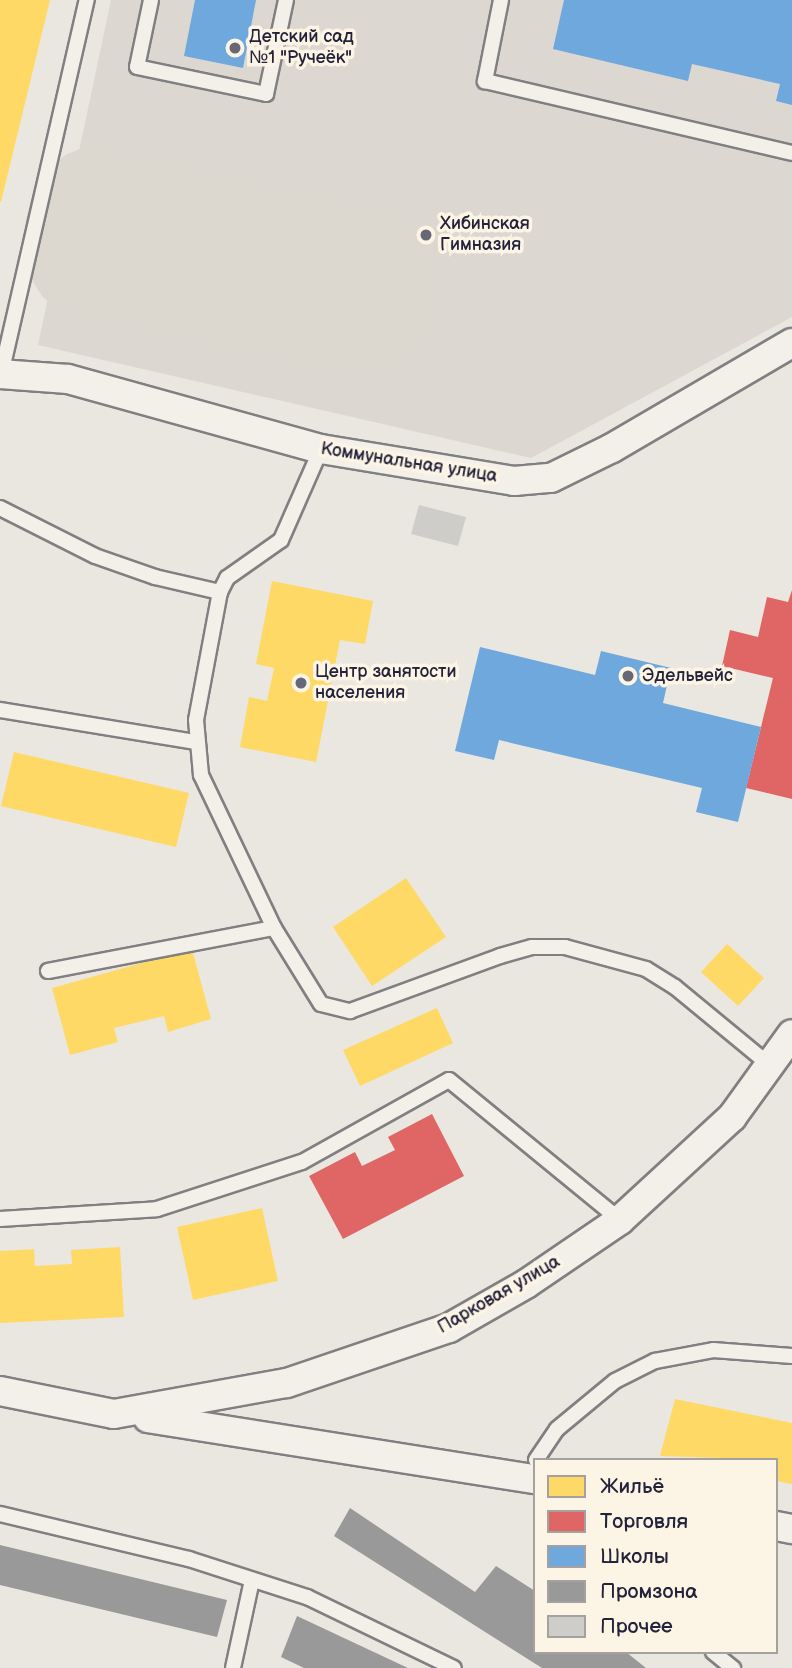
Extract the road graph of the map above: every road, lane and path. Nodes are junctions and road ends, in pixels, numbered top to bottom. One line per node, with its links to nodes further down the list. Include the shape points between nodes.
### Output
1 (87, 0): 7 (lane)
2 (151, 0): 3 (lane, via 136,67 265,94)
3 (286, 0)
4 (501, 0): 5 (lane, via 485,81)
5 (792, 153)
6 (792, 343): 8 (street, Коммунальная улица, via 612,448 551,478 514,481)
7 (0, 374): 8 (street, Коммунальная улица, via 68,379)
8 (321, 449): 10 (lane, via 281,540 227,578)
9 (0, 508): 10 (lane, via 95,556 155,577)
10 (220, 592): 12 (lane)
11 (0, 710): 12 (lane)
12 (195, 742): 13 (lane, via 201,775)
13 (274, 928): 14 (lane); 16 (lane, via 312,993 334,1009 366,1008 532,947 565,947 646,969 675,986)
14 (48, 971)
15 (792, 1034): 16 (street, Парковая улица)
16 (771, 1066): 18 (street, Парковая улица, via 732,1116)
17 (0, 1219): 18 (lane, via 157,1209 302,1162 449,1080)
18 (620, 1220): 21 (street, Парковая улица, via 526,1284 449,1328 287,1383)
19 (792, 1356): 22 (lane, via 713,1350 655,1361 615,1381 576,1413 557,1429)
20 (0, 1391): 21 (street, Парковая улица)
21 (114, 1414): 23 (street)
22 (540, 1458)
23 (533, 1469)
24 (0, 1514): 25 (lane, via 188,1559)
25 (252, 1580): 27 (lane); 28 (lane, via 307,1597)
26 (716, 1654): 29 (lane)
27 (233, 1668)
28 (454, 1668)
29 (733, 1668)

